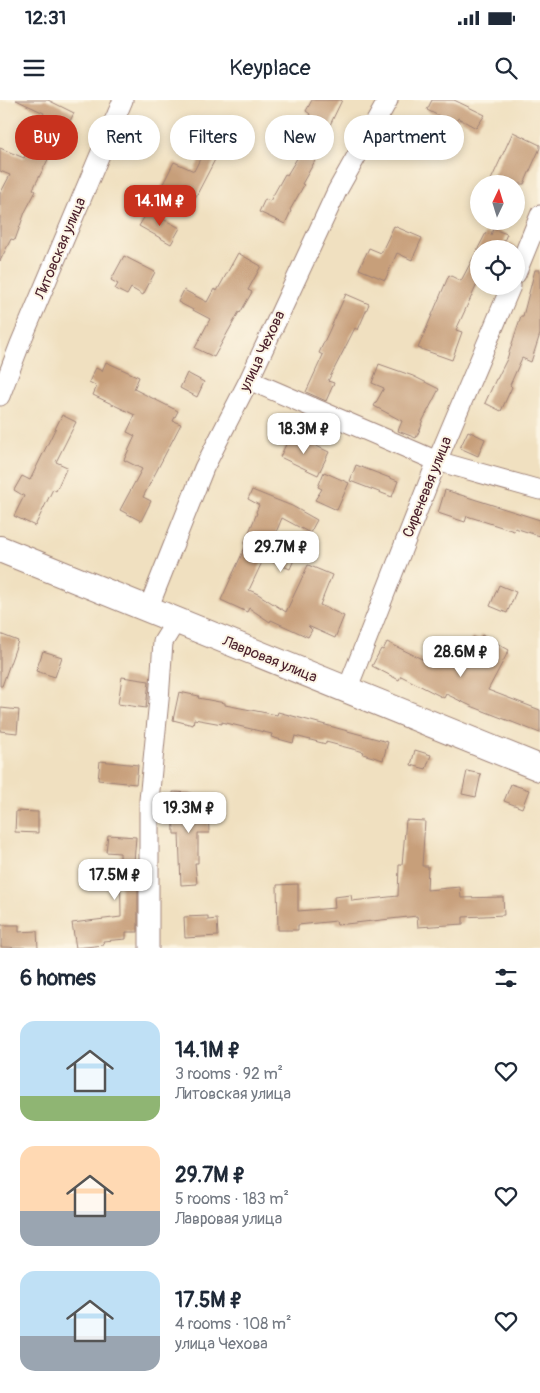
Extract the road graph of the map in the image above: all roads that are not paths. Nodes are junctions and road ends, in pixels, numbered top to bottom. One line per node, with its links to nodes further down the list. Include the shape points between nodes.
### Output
1 (388, 100): 6 (street, улица Чехова, via 337,190)
2 (121, 101): 7 (street, Литовская улица)
3 (540, 215): 4 (street)
4 (525, 252)
5 (507, 295): 8 (street, Сиреневая улица)
6 (249, 380): 8 (street); 11 (street, улица Чехова, via 204,468)
7 (0, 396)
8 (437, 461): 9 (street); 13 (street, Сиреневая улица)
9 (540, 490)
10 (0, 549): 11 (street, Лавровая улица)
11 (148, 609): 12 (street, Лавровая улица)
12 (176, 621): 13 (street, Лавровая улица); 15 (street, via 163,642 149,800)
13 (347, 690): 14 (street, Лавровая улица)
14 (540, 768)
15 (149, 948)

